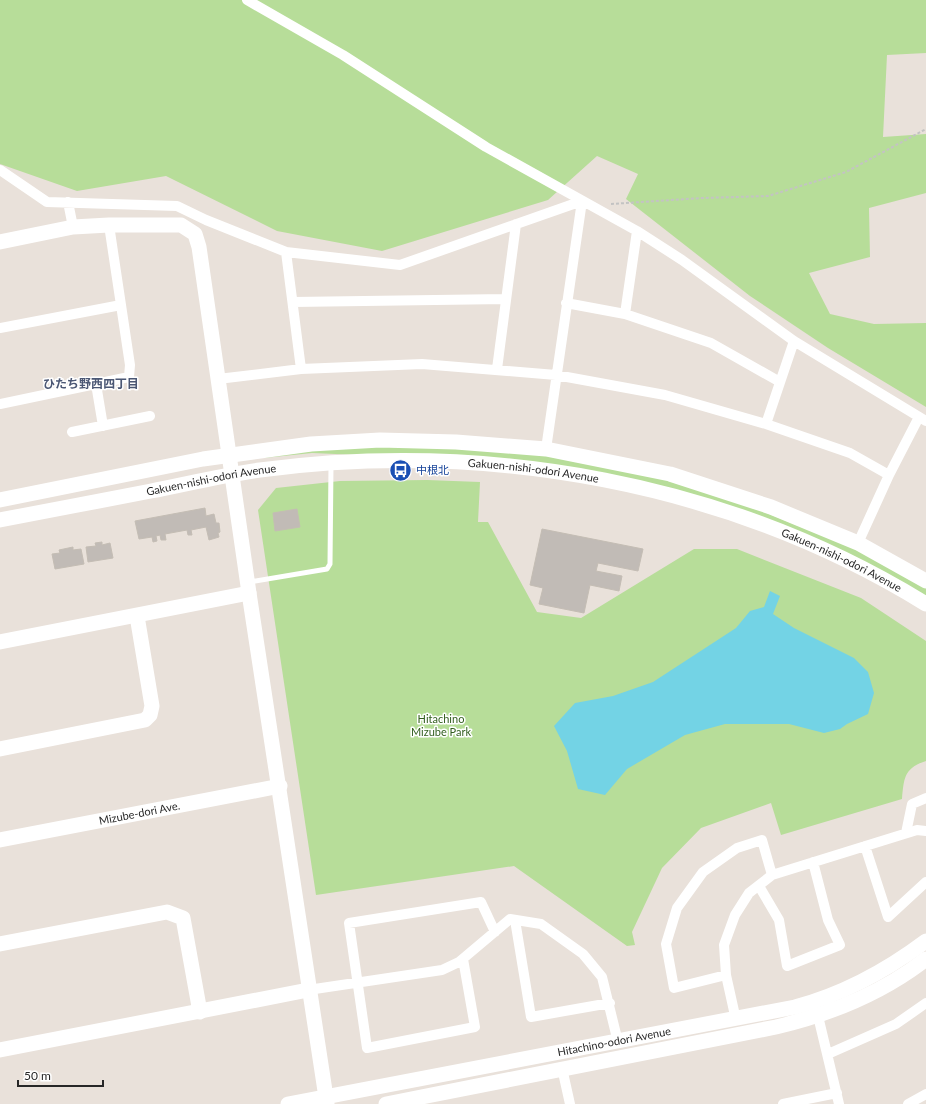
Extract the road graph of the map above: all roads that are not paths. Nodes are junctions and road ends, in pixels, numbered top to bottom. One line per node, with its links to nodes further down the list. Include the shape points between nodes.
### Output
1 (247, 0): 4 (street, via 343,55 486,147)
2 (0, 170): 3 (street, via 48,202)
3 (68, 202): 7 (street); 10 (street, via 177,206)
4 (586, 203): 5 (street); 8 (street); 14 (street)
5 (516, 224): 10 (street, via 400,265); 11 (street)
6 (110, 225): 7 (street); 13 (street); 21 (street, via 181,225 195,234)
7 (73, 227): 9 (street)
8 (636, 231): 15 (street); 17 (street, via 682,260)
9 (0, 242)
10 (286, 252): 12 (street)
11 (506, 299): 12 (street); 19 (street)
12 (293, 302): 18 (street)
13 (121, 304): 16 (street); 23 (street, via 130,365 129,377)
14 (566, 304): 15 (street); 20 (street)
15 (625, 314): 22 (street, via 711,343)
16 (0, 328)
17 (794, 341): 22 (street); 26 (street)
18 (302, 369): 19 (street, via 422,364); 21 (street)
19 (497, 369): 20 (street)
20 (556, 375): 27 (street, via 665,394); 30 (street)
21 (218, 380): 31 (street)
22 (780, 382): 27 (street)
23 (96, 384): 24 (street); 28 (street)
24 (0, 404)
25 (150, 416): 28 (street)
26 (922, 419): 34 (street)
27 (766, 424): 34 (street, via 850,453)
28 (103, 426): 29 (street)
29 (72, 432)
30 (546, 449): 31 (street, Gakuen-nishi-odori Avenue, via 456,442 380,440 311,444); 41 (street, Gakuen-nishi-odori Avenue, via 670,474 771,507)
31 (229, 456): 33 (street); 35 (street, Gakuen-nishi-odori Avenue)
32 (330, 463): 33 (street, Gakuen-nishi-odori Avenue); 43 (lane, via 330,564 327,569); 44 (street, Gakuen-nishi-odori Avenue, via 382,460 455,461 542,468 668,494 764,524 852,562)
33 (232, 474): 38 (street, Gakuen-nishi-odori Avenue); 43 (street)
34 (888, 475): 41 (street)
35 (59, 488): 36 (street); 37 (street, Gakuen-nishi-odori Avenue)
36 (0, 489)
37 (0, 500)
38 (103, 500): 39 (street, Gakuen-nishi-odori Avenue); 40 (street, via 28,525)
39 (0, 520)
40 (0, 530)
41 (858, 543): 42 (street, Gakuen-nishi-odori Avenue)
42 (926, 581)
43 (248, 588): 45 (street); 48 (street)
44 (926, 604)
45 (137, 616): 46 (street); 47 (street, via 152,706 150,715 145,720)
46 (0, 642)
47 (0, 750)
48 (280, 786): 52 (street, Mizube-dori Ave.); 66 (street)
49 (926, 798): 51 (street, via 912,804)
50 (926, 831): 51 (street)
51 (906, 833): 53 (street)
52 (0, 840)
53 (865, 846): 54 (street); 56 (street, via 888,917)
54 (813, 862): 55 (street); 57 (street, via 828,920 840,945 787,966 779,920)
55 (772, 875): 57 (street); 64 (street, via 762,840 737,848 703,872 677,908 666,944 674,988)
56 (926, 882)
57 (759, 886): 64 (street, via 749,894 735,915 724,945)
58 (515, 920): 59 (street, via 510,919); 67 (street, via 541,924 583,954 602,977); 67 (street, via 531,1017)
59 (495, 932): 62 (street); 65 (street, via 481,902 349,923)
60 (926, 941): 71 (street, Hitachino-odori Avenue, via 890,967 847,990 815,1002)
61 (0, 944): 69 (street, via 167,912 183,918)
62 (463, 959): 65 (street, via 442,970); 65 (street, via 475,1027 367,1048)
63 (926, 959): 70 (street, Hitachino-odori Avenue, via 898,979 858,1001)
64 (726, 976): 71 (street)
65 (358, 983): 66 (street)
66 (308, 990): 69 (street); 78 (street)
67 (610, 1003): 72 (street)
68 (926, 1003): 74 (street, via 896,1024)
69 (200, 1012): 73 (street)
70 (818, 1016): 74 (street); 75 (street, Hitachino-odori Avenue, via 776,1027)
71 (736, 1020): 72 (street, Hitachino-odori Avenue)
72 (618, 1042): 78 (street, Hitachino-odori Avenue)
73 (0, 1050)
74 (828, 1054): 76 (street)
75 (562, 1068): 80 (street, Hitachino-odori Avenue); 81 (street)
76 (837, 1093): 82 (street); 83 (street)
77 (925, 1097): 84 (street)
78 (326, 1100): 79 (street, Hitachino-odori Avenue)
79 (288, 1104)
80 (386, 1104)
81 (570, 1104)
82 (783, 1104)
83 (839, 1104)
84 (908, 1104)

